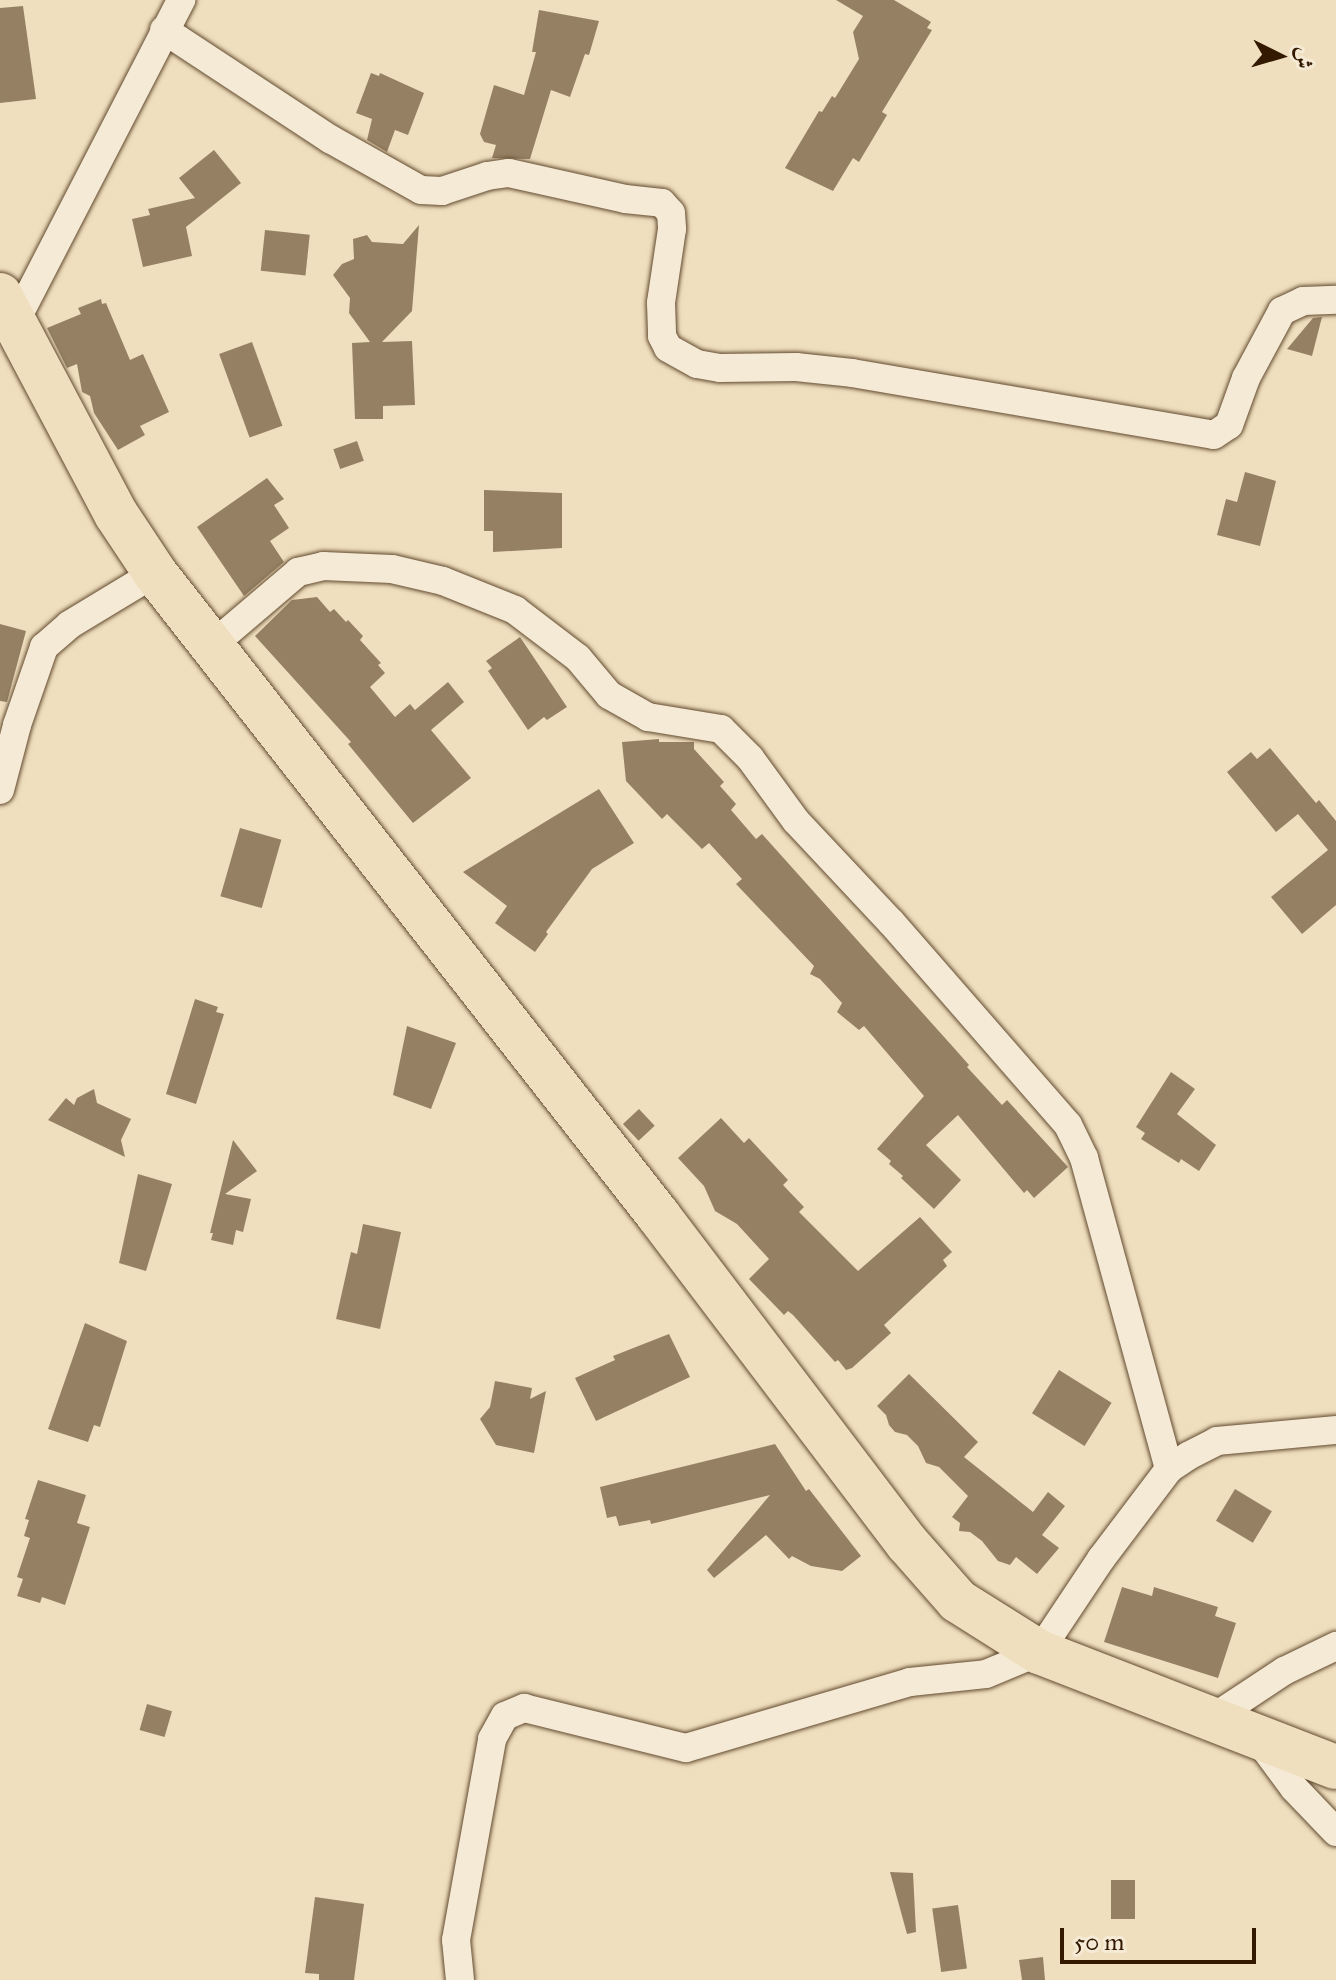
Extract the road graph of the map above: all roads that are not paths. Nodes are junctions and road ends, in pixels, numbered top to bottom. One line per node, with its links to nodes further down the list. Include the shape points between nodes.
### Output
1 (181, 0): 2 (street)
2 (164, 30): 3 (street, via 330,139 421,190 442,191 509,173 662,203 671,213 672,229 661,303 662,336 668,348 697,364 852,373 1214,435 1229,425 1246,378 1282,311 1303,301); 4 (street)
3 (1336, 300)
4 (7, 310): 5 (main road, via 116,514)
5 (155, 573): 6 (main road); 7 (street, via 69,625 44,647)
6 (210, 647): 9 (street, via 298,572 323,566 392,569 443,581 515,610 578,658 609,695 648,717 721,729 750,758 796,821 1068,1125 1084,1158); 11 (main road, via 658,1215 907,1543 958,1601)
7 (0, 790)
8 (1336, 1430): 9 (street, via 1217,1441)
9 (1169, 1469): 11 (street)
10 (1336, 1646): 12 (street, via 1284,1671)
11 (1039, 1652): 12 (main road); 16 (street, via 986,1674 910,1682 686,1748 524,1708 505,1716 492,1739 456,1940)
12 (1210, 1720): 13 (main road)
13 (1257, 1738): 14 (main road); 15 (street)
14 (1336, 1767)
15 (1336, 1832)
16 (460, 1980)

